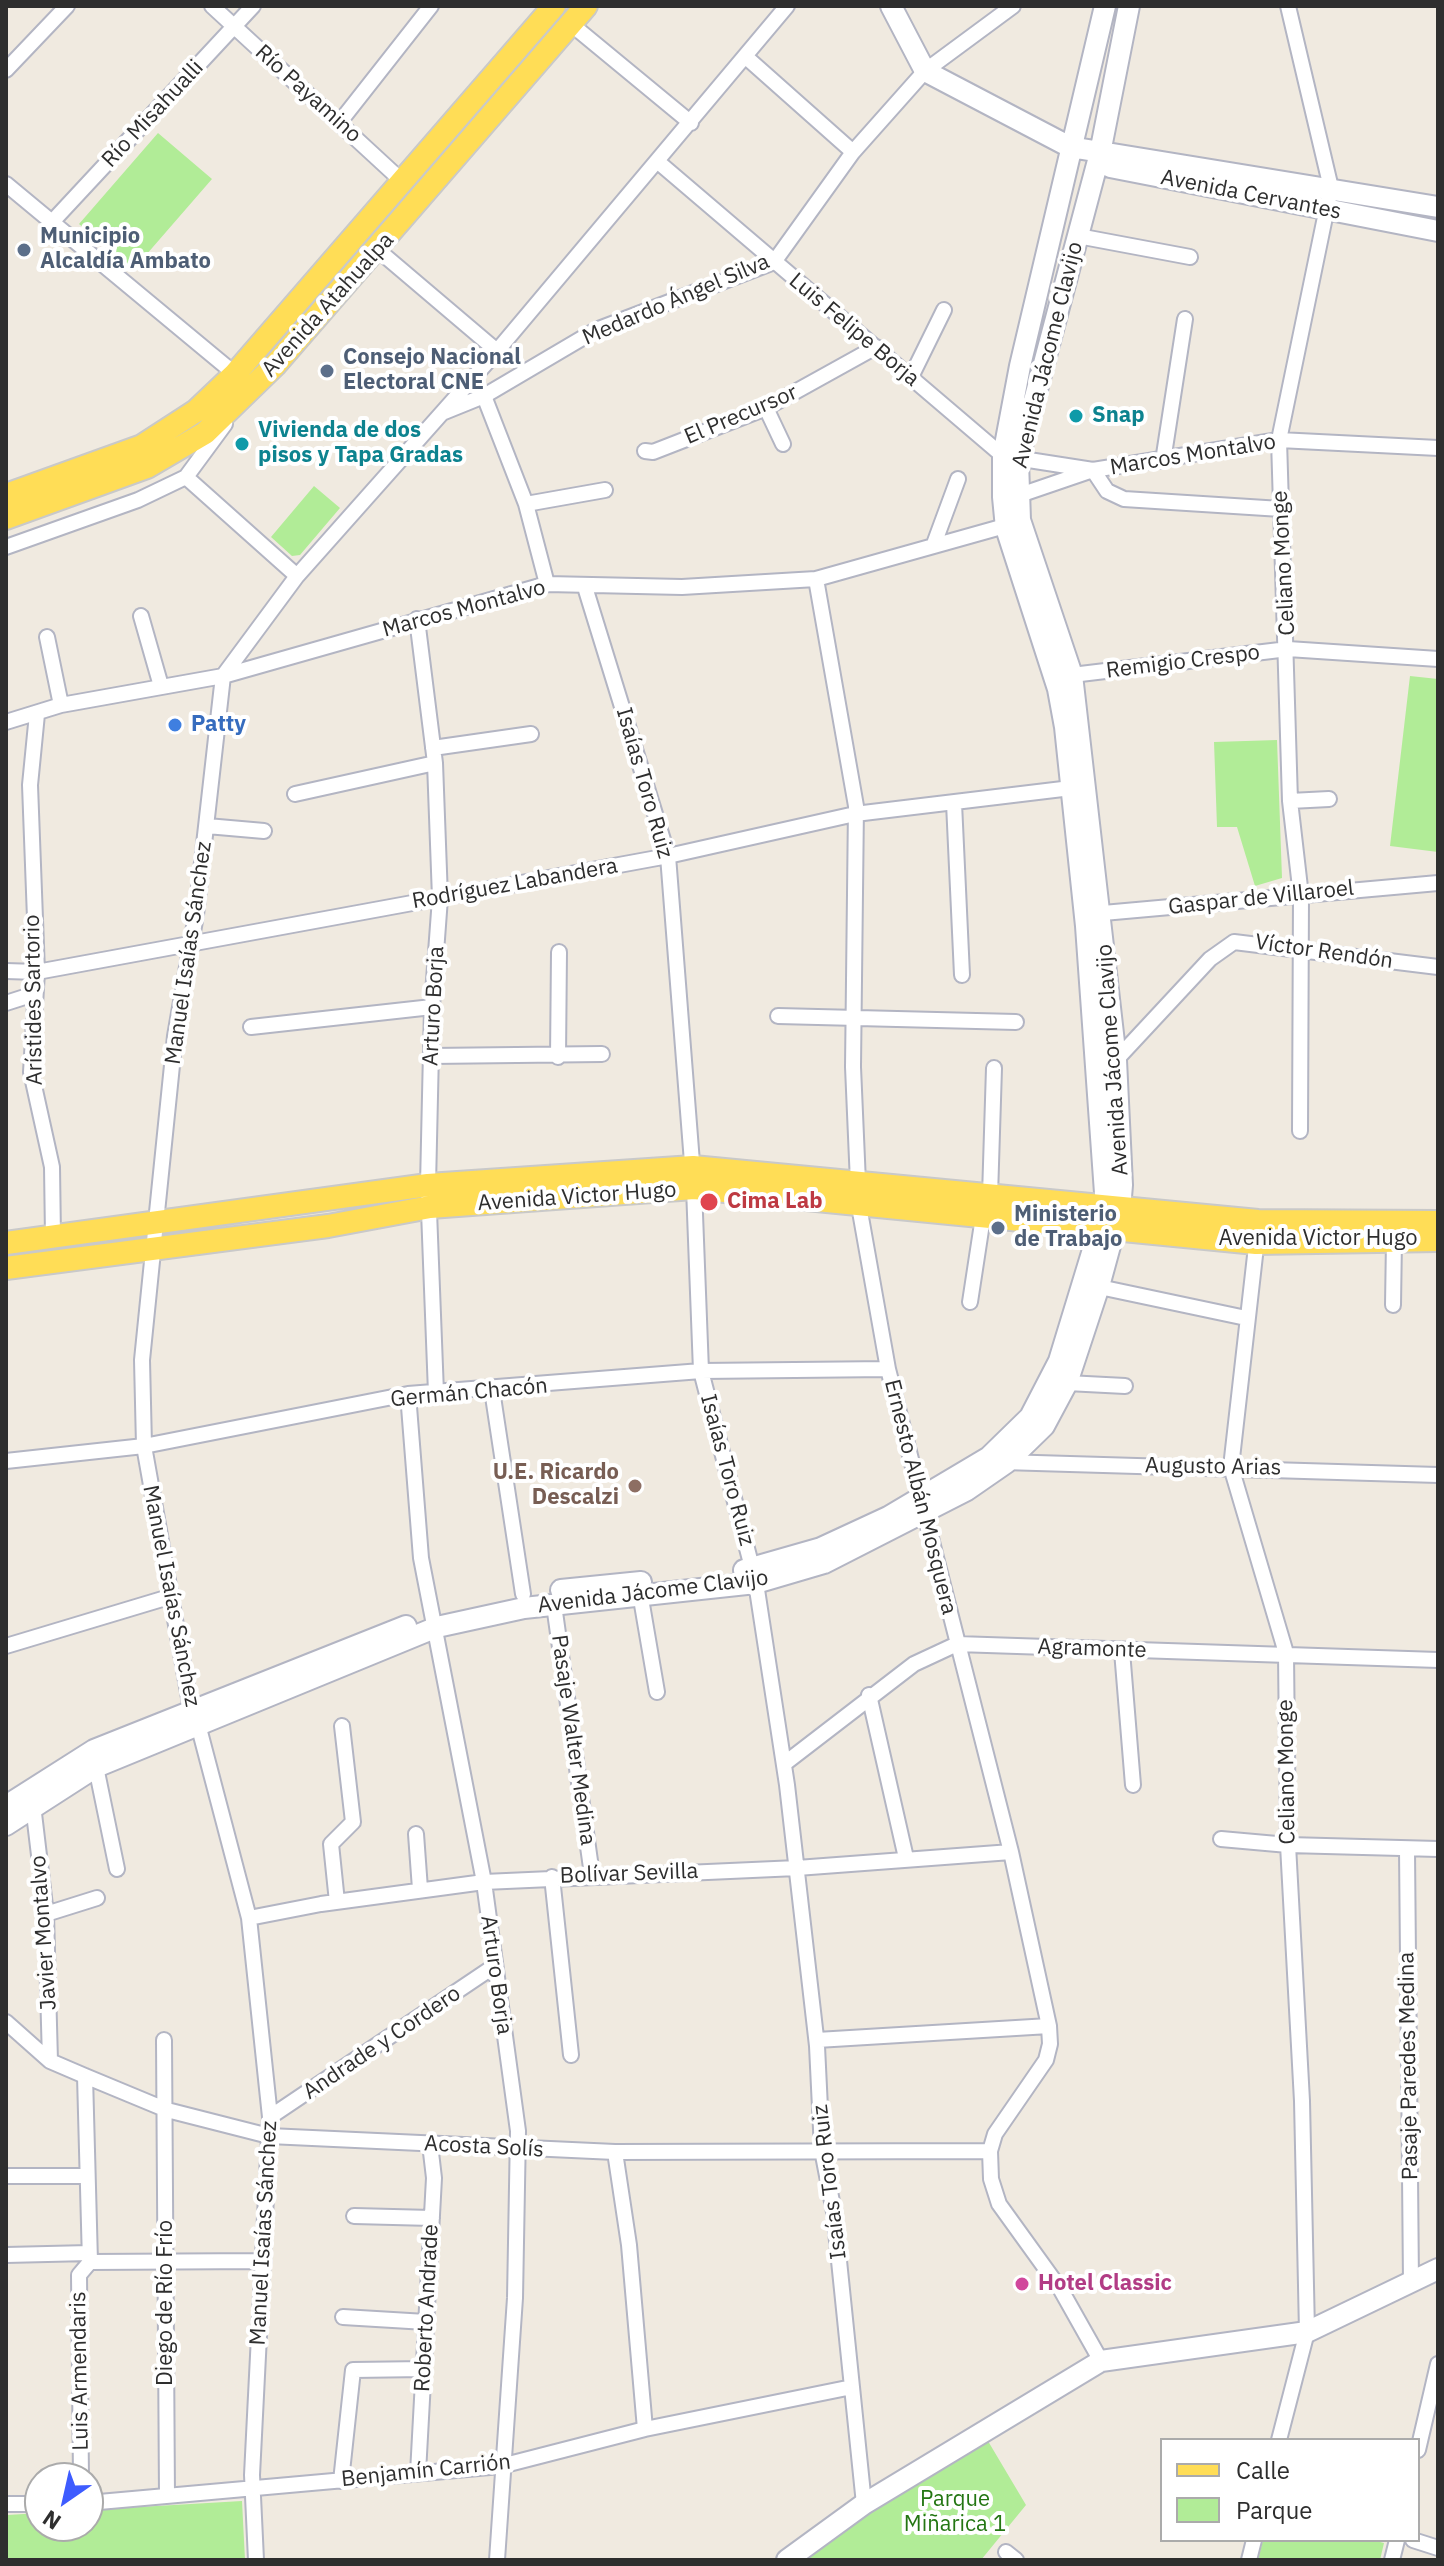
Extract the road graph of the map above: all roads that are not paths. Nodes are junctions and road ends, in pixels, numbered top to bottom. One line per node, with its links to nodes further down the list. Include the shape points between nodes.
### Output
1 (67, 6): 16 (street)
2 (212, 6): 14 (street, Río Payamino)
3 (253, 6): 14 (street, Río Misahualli)
4 (431, 6): 18 (street)
5 (554, 6): 24 (main road, Avenida Atahualpa)
6 (586, 6): 13 (main road, Avenida Atahualpa)
7 (787, 6): 15 (street)
8 (891, 6): 17 (street)
9 (1013, 6): 17 (street, Medardo Ángel Silva)
10 (1105, 6): 20 (street, Avenida Jácome Clavijo)
11 (1129, 6): 22 (street, Avenida Jácome Clavijo)
12 (1288, 6): 26 (street, Celiano Monge)
13 (571, 24): 19 (street); 32 (main road, Avenida Atahualpa)
14 (234, 27): 18 (street, Río Payamino); 29 (street, Río Misahualli)
15 (746, 57): 19 (street); 21 (street)
16 (6, 70)
17 (925, 71): 20 (street, Avenida Cervantes); 21 (street, Medardo Ángel Silva)
18 (339, 123): 24 (street, Río Payamino)
19 (691, 123): 23 (street)
20 (1070, 147): 22 (street, Avenida Cervantes, via 1081,161); 49 (street, Avenida Jácome Clavijo, via 1020,366)
21 (853, 152): 34 (street, Medardo Ángel Silva)
22 (1098, 159): 26 (street, Avenida Cervantes); 28 (street, Avenida Cervantes); 31 (street, Avenida Jácome Clavijo)
23 (657, 161): 34 (street, Luis Felipe Borja); 38 (street)
24 (403, 182): 39 (main road, Avenida Atahualpa)
25 (6, 184): 29 (street)
26 (1331, 188): 27 (street, Avenida Cervantes); 28 (street, Celiano Monge)
27 (1438, 207)
28 (1329, 210): 30 (street, Avenida Cervantes); 45 (street, Celiano Monge)
29 (52, 222): 39 (street)
30 (1438, 231)
31 (1078, 236): 33 (street); 49 (street, Avenida Jácome Clavijo)
32 (378, 250): 38 (street); 42 (main road, Avenida Atahualpa)
33 (1190, 257)
34 (774, 262): 37 (street, Luis Felipe Borja); 41 (street, Medardo Ángel Silva, via 596,330)
35 (944, 310): 40 (street)
36 (1185, 319): 50 (street)
37 (876, 347): 40 (street, Luis Felipe Borja); 43 (street, El Precursor)
38 (497, 351): 44 (street)
39 (235, 374): 55 (main road, Avenida Atahualpa, via 196,411 142,446)
40 (911, 377): 49 (street, Luis Felipe Borja)
41 (484, 396): 44 (street, Medardo Ángel Silva); 57 (street)
42 (234, 407): 52 (street); 59 (main road, Avenida Atahualpa, via 205,433 147,467)
43 (766, 408): 46 (street); 48 (street, El Precursor)
44 (438, 414): 63 (street)
45 (1279, 440): 47 (street, Marcos Montalvo); 50 (street, Marcos Montalvo); 58 (street, Celiano Monge)
46 (783, 444)
47 (1438, 448)
48 (645, 451)
49 (1011, 458): 51 (street, Marcos Montalvo); 56 (street, Avenida Jácome Clavijo)
50 (1163, 461): 51 (street, Marcos Montalvo)
51 (1093, 470): 56 (street, Marcos Montalvo); 58 (street, via 1107,491 1124,499)
52 (186, 477): 62 (street, via 138,500); 63 (street)
53 (958, 479): 61 (street)
54 (605, 490): 57 (street)
55 (6, 495)
56 (1010, 497): 60 (street, Avenida Jácome Clavijo)
57 (526, 504): 65 (street)
58 (1281, 509): 70 (street, Celiano Monge)
59 (6, 518)
60 (1013, 524): 61 (street, Marcos Montalvo); 72 (street, Avenida Jácome Clavijo); 80 (street, Avenida Jácome Clavijo, via 1058,689)
61 (934, 544): 64 (street, Marcos Montalvo)
62 (6, 547)
63 (297, 576): 73 (street)
64 (816, 579): 66 (street, Marcos Montalvo); 85 (street, Ernesto Albán Mosquera)
65 (547, 584): 66 (street, Marcos Montalvo); 68 (street, Marcos Montalvo)
66 (585, 587): 88 (street, Isaías Toro Ruiz)
67 (141, 616): 74 (street)
68 (417, 619): 73 (street, Marcos Montalvo); 79 (street, Arturo Borja)
69 (47, 637): 75 (street)
70 (1288, 649): 71 (street, Remigio Crespo); 72 (street, Remigio Crespo); 83 (street, Celiano Monge)
71 (1438, 659)
72 (1072, 675): 92 (street, Avenida Jácome Clavijo)
73 (223, 676): 74 (street, Marcos Montalvo); 86 (street, Manuel Isaías Sánchez)
74 (161, 686): 75 (street, Marcos Montalvo)
75 (61, 705): 76 (street, Marcos Montalvo)
76 (37, 714): 77 (street, Marcos Montalvo); 98 (street, Arístides Sartorio, via 30,785)
77 (6, 722)
78 (531, 734): 79 (street)
79 (434, 756): 81 (street); 91 (street, Arturo Borja)
80 (1071, 788): 84 (street, Rodríguez Labandera); 92 (street, Avenida Jácome Clavijo)
81 (295, 794)
82 (1329, 799): 83 (street)
83 (1290, 801): 90 (street, Celiano Monge)
84 (954, 803): 85 (street, Rodríguez Labandera); 99 (street)
85 (855, 814): 88 (street, Rodríguez Labandera); 104 (street, Ernesto Albán Mosquera)
86 (207, 826): 87 (street); 93 (street, Manuel Isaías Sánchez)
87 (264, 831)
88 (668, 856): 91 (street, Rodríguez Labandera); 113 (street, Isaías Toro Ruiz)
89 (1438, 883): 90 (street, Gaspar de Villaroel)
90 (1301, 896): 92 (street, Gaspar de Villaroel); 95 (street, Celiano Monge)
91 (440, 898): 93 (street, Rodríguez Labandera); 102 (street, Arturo Borja)
92 (1093, 914): 110 (street, Avenida Jácome Clavijo); 117 (street, Avenida Jácome Clavijo)
93 (190, 943): 98 (street, Rodríguez Labandera); 118 (street, Manuel Isaías Sánchez)
94 (559, 952): 109 (street)
95 (1302, 952): 96 (street, Víctor Rendón); 110 (street, Víctor Rendón, via 1248,941 1222,948); 112 (street, Celiano Monge)
96 (1438, 967)
97 (6, 971): 98 (street, Rodríguez Labandera)
98 (37, 972): 100 (street, Arístides Sartorio)
99 (962, 975)
100 (34, 994): 101 (street); 121 (street, Arístides Sartorio, via 31,1072 49,1143)
101 (6, 1003)
102 (432, 1007): 106 (street); 108 (street, Arturo Borja)
103 (778, 1016): 104 (street)
104 (855, 1019): 105 (street); 114 (street, Ernesto Albán Mosquera)
105 (1016, 1022)
106 (251, 1027)
107 (602, 1054): 109 (street)
108 (431, 1056): 109 (street); 115 (street, Arturo Borja)
109 (558, 1057)
110 (1116, 1060): 117 (street, Avenida Jácome Clavijo)
111 (994, 1068): 116 (street)
112 (1300, 1131)
113 (694, 1178): 114 (main road, Avenida Victor Hugo); 115 (main road, Avenida Victor Hugo); 132 (street, Isaías Toro Ruiz)
114 (859, 1195): 116 (main road, Avenida Victor Hugo); 131 (street, Ernesto Albán Mosquera)
115 (429, 1196): 118 (main road, Avenida Victor Hugo); 125 (main road, Avenida Victor Hugo); 136 (street, Arturo Borja)
116 (986, 1207): 117 (main road, Avenida Victor Hugo); 128 (street)
117 (1110, 1219): 120 (main road, Avenida Victor Hugo); 127 (street, Avenida Jácome Clavijo)
118 (156, 1222): 121 (main road, Avenida Victor Hugo); 125 (street, Manuel Isaías Sánchez)
119 (1438, 1222): 120 (main road, Avenida Victor Hugo)
120 (1257, 1232): 122 (main road, Avenida Victor Hugo); 130 (street, Celiano Monge)
121 (53, 1237): 124 (main road, Avenida Victor Hugo)
122 (1394, 1240): 123 (main road, Avenida Victor Hugo); 129 (street)
123 (1438, 1240)
124 (6, 1243)
125 (153, 1251): 126 (main road, Avenida Victor Hugo); 138 (street, Manuel Isaías Sánchez, via 142,1360)
126 (6, 1268)
127 (1091, 1285): 130 (street); 133 (street, Avenida Jácome Clavijo); 139 (street, Avenida Jácome Clavijo, via 1045,1392)
128 (970, 1302)
129 (1393, 1305)
130 (1246, 1318): 141 (street, Celiano Monge)
131 (888, 1369): 132 (street, Germán Chacón); 143 (street, Ernesto Albán Mosquera)
132 (701, 1371): 135 (street, Germán Chacón); 144 (street, Isaías Toro Ruiz)
133 (1067, 1383): 134 (street); 139 (street, Avenida Jácome Clavijo, via 1044,1426)
134 (1125, 1386)
135 (492, 1390): 136 (street, Germán Chacón); 146 (street)
136 (436, 1393): 137 (street, Germán Chacón)
137 (408, 1394): 138 (street, Germán Chacón); 149 (street, Arturo Borja, via 421,1558)
138 (144, 1446): 140 (street, Germán Chacón); 147 (street, Manuel Isaías Sánchez)
139 (997, 1460): 141 (street, Augusto Arias); 143 (street, Avenida Jácome Clavijo)
140 (6, 1461)
141 (1231, 1467): 142 (street, Augusto Arias); 153 (street, Celiano Monge)
142 (1438, 1475)
143 (922, 1506): 144 (street, Avenida Jácome Clavijo, via 824,1563); 150 (street, Ernesto Albán Mosquera)
144 (755, 1576): 145 (street, Avenida Jácome Clavijo); 159 (street, Isaías Toro Ruiz)
145 (639, 1588): 146 (street, Avenida Jácome Clavijo); 148 (street, Avenida Jácome Clavijo); 155 (street)
146 (523, 1594): 149 (street, Avenida Jácome Clavijo)
147 (169, 1597): 151 (street); 157 (street, Manuel Isaías Sánchez)
148 (554, 1605): 149 (street, Avenida Jácome Clavijo); 174 (street, Pasaje Walter Medina)
149 (436, 1621): 157 (street, Avenida Jácome Clavijo); 176 (street, Arturo Borja)
150 (957, 1644): 152 (street, Agramonte); 156 (street, Agramonte, via 914,1664); 170 (street, Ernesto Albán Mosquera)
151 (6, 1646)
152 (1122, 1651): 153 (street, Agramonte); 161 (street)
153 (1286, 1653): 154 (street, Agramonte); 167 (street, Celiano Monge)
154 (1438, 1660)
155 (657, 1692)
156 (869, 1695): 159 (street, Agramonte); 171 (street)
157 (195, 1718): 160 (street, Avenida Jácome Clavijo); 163 (street, Avenida Jácome Clavijo, via 94,1750); 181 (street, Manuel Isaías Sánchez)
158 (342, 1726): 179 (street, via 353,1822 331,1844)
159 (784, 1764): 172 (street, Isaías Toro Ruiz)
160 (96, 1767): 162 (street, Avenida Jácome Clavijo); 173 (street)
161 (1133, 1785)
162 (33, 1805): 164 (street, Avenida Jácome Clavijo); 180 (street, Javier Montalvo)
163 (6, 1806)
164 (6, 1825)
165 (416, 1834): 177 (street)
166 (1221, 1839): 167 (street)
167 (1288, 1845): 169 (street); 210 (street, Celiano Monge, via 1302,2101)
168 (1438, 1849): 169 (street)
169 (1407, 1850): 207 (street, Pasaje Paredes Medina)
170 (1011, 1852): 171 (street, Bolívar Sevilla); 184 (street, Ernesto Albán Mosquera)
171 (906, 1858): 172 (street, Bolívar Sevilla)
172 (797, 1868): 174 (street, Bolívar Sevilla); 186 (street, Isaías Toro Ruiz)
173 (117, 1869)
174 (592, 1875): 175 (street, Bolívar Sevilla)
175 (552, 1877): 176 (street, Bolívar Sevilla); 187 (street)
176 (484, 1882): 177 (street, Bolívar Sevilla); 182 (street, Arturo Borja)
177 (420, 1889): 179 (street, Bolívar Sevilla)
178 (97, 1898): 180 (street)
179 (337, 1902): 181 (street, Bolívar Sevilla)
180 (46, 1914): 188 (street, Javier Montalvo)
181 (249, 1918): 191 (street, Manuel Isaías Sánchez)
182 (493, 1967): 191 (street, Andrade y Cordero); 194 (street, Arturo Borja)
183 (7, 2025): 188 (street, Acosta Solís)
184 (1049, 2026): 186 (street); 196 (street, Ernesto Albán Mosquera, via 1046,2060 1002,2121)
185 (164, 2040): 190 (street, Diego de Río Frío)
186 (817, 2040): 195 (street, Isaías Toro Ruiz)
187 (571, 2055)
188 (50, 2061): 189 (street, Acosta Solís)
189 (85, 2076): 190 (street, Acosta Solís); 199 (street, Luis Armendaris)
190 (167, 2110): 192 (street, Acosta Solís); 205 (street, Diego de Río Frío)
191 (270, 2117): 192 (street, Manuel Isaías Sánchez)
192 (269, 2136): 193 (street, Acosta Solís); 204 (street, Manuel Isaías Sánchez)
193 (430, 2144): 194 (street, Acosta Solís); 201 (street, Roberto Andrade)
194 (519, 2149): 197 (street, Acosta Solís); 219 (street, Arturo Borja, via 515,2298)
195 (822, 2150): 196 (street, Acosta Solís); 197 (street, Acosta Solís); 214 (street, Isaías Toro Ruiz, via 834,2212)
196 (990, 2151): 211 (street, via 999,2204 1061,2290)
197 (615, 2152): 215 (street)
198 (6, 2176): 199 (street)
199 (86, 2176): 203 (street, Luis Armendaris)
200 (354, 2216): 201 (street)
201 (432, 2218): 209 (street, Roberto Andrade)
202 (6, 2255): 203 (street)
203 (89, 2258): 205 (street); 218 (street, Luis Armendaris, via 79,2275)
204 (264, 2261): 205 (street); 222 (street, Manuel Isaías Sánchez)
205 (165, 2262): 223 (street, Diego de Río Frío)
206 (1438, 2269): 207 (street)
207 (1411, 2283): 210 (street)
208 (343, 2317): 209 (street)
209 (426, 2322): 213 (street, Roberto Andrade)
210 (1307, 2332): 211 (street); 216 (street, Celiano Monge)
211 (1101, 2361): 225 (street)
212 (1438, 2364): 217 (street)
213 (424, 2369): 220 (street, Roberto Andrade); 221 (street, via 353,2370)
214 (852, 2387): 215 (street, Benjamín Carrión); 225 (street, Isaías Toro Ruiz)
215 (645, 2429): 219 (street, Benjamín Carrión)
216 (1280, 2438)
217 (1420, 2441)
218 (81, 2462)
219 (501, 2466): 220 (street, Benjamín Carrión); 227 (street, Arturo Borja)
220 (418, 2473): 221 (street, Benjamín Carrión)
221 (341, 2481): 222 (street, Benjamín Carrión)
222 (252, 2487): 223 (street, Benjamín Carrión); 226 (street, Manuel Isaías Sánchez)
223 (167, 2496): 224 (street, Benjamín Carrión)
224 (104, 2502)
225 (864, 2504): 228 (street)
226 (256, 2560)
227 (497, 2560)
228 (787, 2560)

